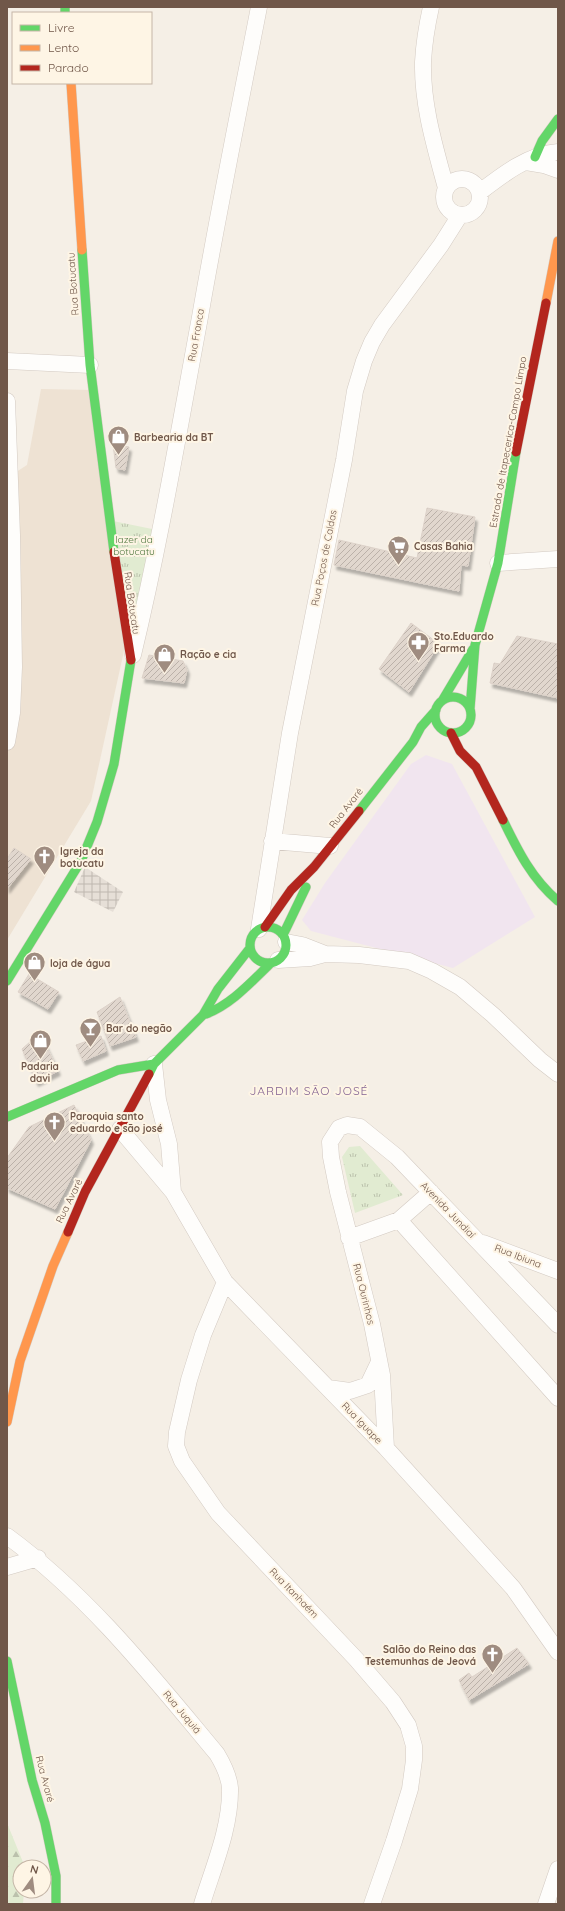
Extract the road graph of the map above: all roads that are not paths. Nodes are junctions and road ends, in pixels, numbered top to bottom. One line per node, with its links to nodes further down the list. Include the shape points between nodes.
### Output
1 (259, 7): 20 (street, Rua Franca, via 148,596)
2 (431, 7): 8 (street, via 423,62 425,89 428,118)
3 (71, 84): 14 (main road, Rua Botucatu)
4 (558, 119): 6 (main road)
5 (558, 152): 6 (street)
6 (530, 160): 7 (street); 9 (street, via 497,178)
7 (558, 170)
8 (446, 188): 9 (street, via 450,182 464,179 471,181); 10 (street, via 444,202 453,213)
9 (480, 192): 10 (street, via 478,206 467,214)
10 (460, 215): 32 (street, Rua Poços de Caldas, via 419,277 382,325 364,361 355,391)
11 (558, 241): 12 (main road, Estrada de Itapecerica-Campo Limpo)
12 (557, 253): 18 (main road, Estrada de Itapecerica-Campo Limpo, via 512,472)
13 (7, 361): 14 (street)
14 (90, 365): 20 (main road, Rua Botucatu, via 119,591)
15 (7, 401): 16 (street)
16 (7, 453): 27 (street, via 12,535 14,667 12,713)
17 (558, 559): 18 (street)
18 (498, 563): 19 (main road, Estrada de Itapecerica-Campo Limpo)
19 (475, 645): 21 (main road, Estrada de Itapecerica-Campo Limpo); 22 (main road, Estrada de Itapecerica-Campo Limpo)
20 (131, 662): 41 (main road, Rua Botucatu, via 114,764 97,822 81,861)
21 (442, 701): 22 (main road, via 447,698 458,698 464,700); 23 (main road)
22 (470, 709): 24 (main road)
23 (436, 710): 25 (main road, via 437,722); 30 (main road, Rua Avaré)
24 (470, 721): 25 (main road, via 463,730); 26 (main road)
25 (445, 733): 31 (main road)
26 (473, 737)
27 (7, 742)
28 (420, 747): 30 (main road, Rua Avaré)
29 (475, 752): 31 (main road)
30 (395, 763): 33 (main road, Rua Avaré)
31 (476, 767): 35 (main road, via 523,861 544,889)
32 (272, 841): 33 (street); 36 (street, Rua Poços de Caldas)
33 (330, 846): 34 (main road, Rua Avaré)
34 (314, 867): 36 (main road, Rua Avaré, via 291,890); 37 (main road, Rua Avaré)
35 (558, 901)
36 (262, 928): 37 (main road, via 272,927); 38 (main road, via 253,934)
37 (285, 939): 39 (street); 40 (main road, via 283,955)
38 (250, 948): 40 (main road, via 257,959 264,962); 42 (main road, Rua Avaré)
39 (325, 954): 40 (street); 44 (street, via 388,958 409,962 432,971 460,987)
40 (274, 961): 42 (main road, Rua Avaré, via 215,1012)
41 (7, 981)
42 (203, 1015): 43 (main road, Rua Avaré)
43 (154, 1064): 45 (main road, via 118,1070); 46 (main road, Rua Avaré); 48 (street, Rua Iguape, via 158,1100 168,1144)
44 (558, 1074)
45 (7, 1117)
46 (120, 1129): 48 (street, Rua Iguape); 59 (main road, Rua Avaré, via 85,1192 53,1266 20,1361)
47 (330, 1142): 49 (street, Avenida Jundiaí, via 339,1128 346,1125 360,1128 397,1157); 51 (street, Rua Ourinhos)
48 (173, 1192): 54 (street, Rua Iguape)
49 (431, 1192): 50 (street); 52 (street, Avenida Jundiaí)
50 (399, 1220): 51 (street); 58 (street)
51 (349, 1238): 56 (street, Rua Ourinhos, via 372,1324)
52 (478, 1241): 53 (street, Rua Ibiuna); 55 (street, Avenida Jundiaí)
53 (558, 1271)
54 (225, 1282): 57 (street, Rua Iguape); 69 (street, Rua Itanhaém, via 189,1380 176,1446 186,1467 218,1513 356,1659 393,1702 408,1725 414,1746 410,1789)
55 (558, 1325)
56 (379, 1362): 57 (street, via 368,1385 350,1391); 60 (street, Rua Ourinhos)
57 (328, 1388): 60 (street, Rua Iguape)
58 (558, 1398)
59 (7, 1422)
60 (386, 1448): 64 (street, Rua Iguape, via 513,1588)
61 (7, 1536): 62 (street, Rua Juquiá)
62 (38, 1558): 63 (street); 68 (street, Rua Juquiá, via 75,1592 147,1669 217,1754 223,1766 230,1787 229,1803 224,1833)
63 (7, 1567)
64 (558, 1652)
65 (7, 1661): 67 (main road, Rua Avaré, via 32,1780 45,1823 56,1876)
66 (558, 1869): 70 (street)
67 (56, 1904)
68 (202, 1904)
69 (372, 1904)
70 (546, 1904)

